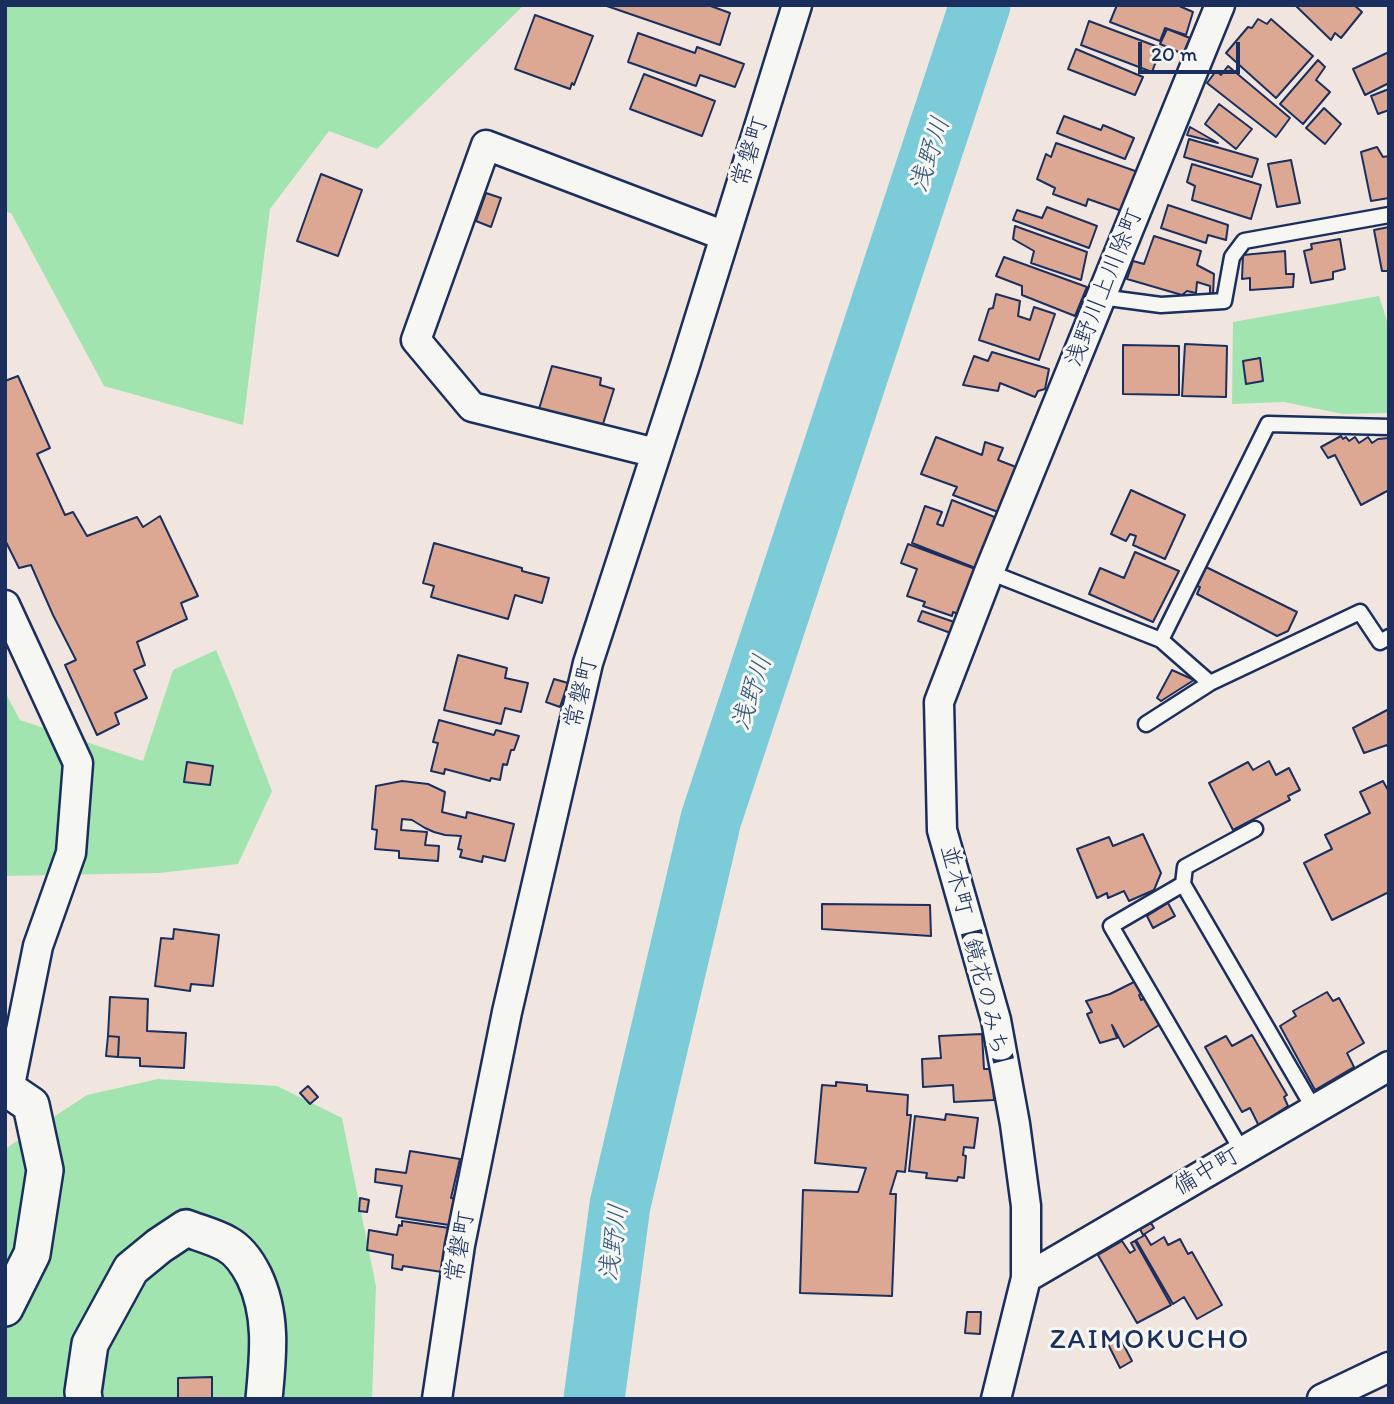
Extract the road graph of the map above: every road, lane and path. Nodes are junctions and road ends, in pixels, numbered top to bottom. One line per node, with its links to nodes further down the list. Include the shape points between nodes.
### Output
1 (797, 5): 4 (street, 常磐町)
2 (1220, 5): 5 (street, 浅野川上川除町)
3 (1389, 215): 5 (lane, via 1244,241 1232,257 1224,302 1161,304)
4 (725, 236): 7 (street, 常磐町); 7 (street, via 486,145 416,340 472,407)
5 (1101, 297): 8 (street, 浅野川上川除町)
6 (1389, 427): 11 (lane, via 1268,424)
7 (656, 453): 25 (street, 常磐町, via 588,663 494,1077 460,1245)
8 (989, 572): 11 (lane); 20 (street, 並木町【鏡花のみち】, via 939,702 942,830 996,1020 1006,1072 1026,1206)
9 (5, 606): 17 (street, via 78,763 71,853 38,946)
10 (1389, 637): 12 (lane, via 1380,642 1360,612)
11 (1161, 640): 12 (lane)
12 (1210, 683): 13 (lane)
13 (1146, 724)
14 (1255, 829): 15 (lane, via 1185,867)
15 (1183, 884): 18 (lane); 19 (lane, via 1111,926)
16 (1389, 1066): 18 (street, 備中町)
17 (7, 1090): 21 (street, via 32,1105 46,1170 32,1254)
18 (1314, 1109): 19 (street, 備中町)
19 (1242, 1151): 20 (street, 備中町)
20 (1026, 1278): 26 (street, 並木町【鏡花のみち】)
21 (5, 1308)
22 (1389, 1367): 27 (street)
23 (84, 1399): 24 (street, via 90,1344 131,1269 186,1228 228,1244 247,1262 261,1290 269,1349)
24 (264, 1399)
25 (437, 1399)
26 (996, 1399)
27 (1322, 1399)

